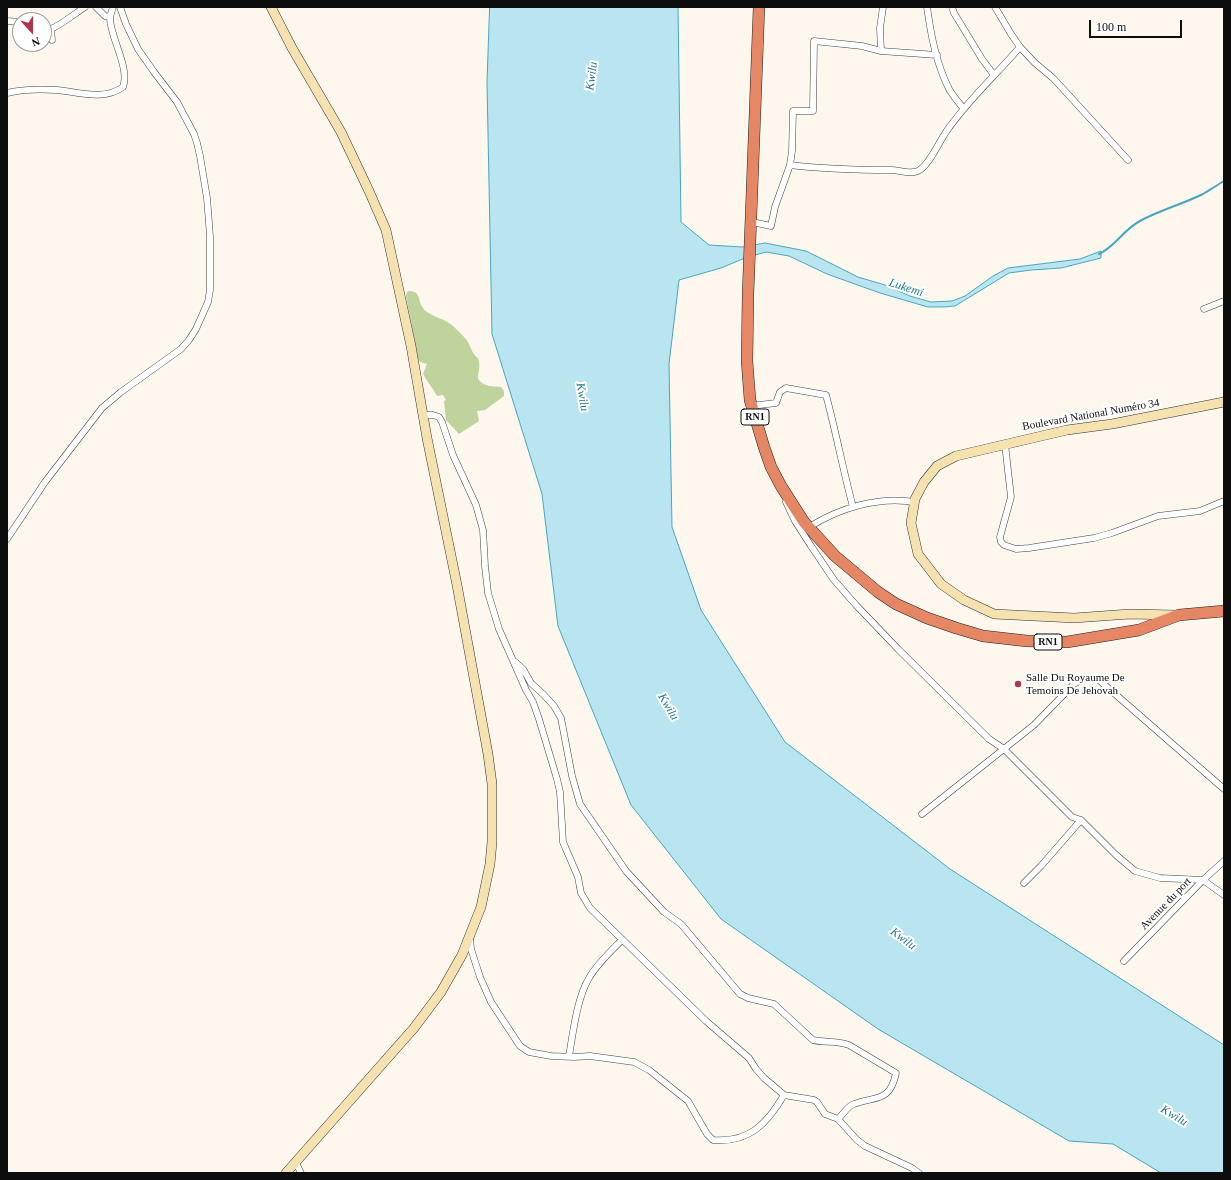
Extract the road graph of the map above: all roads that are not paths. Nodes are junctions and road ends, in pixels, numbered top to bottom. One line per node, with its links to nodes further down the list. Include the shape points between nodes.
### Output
1 (85, 7): 12 (street, via 63,24)
2 (96, 7): 11 (street)
3 (113, 7): 11 (street)
4 (120, 7): 33 (street, via 138,49 177,102 197,143 207,198 210,236 208,302 196,329 181,349 102,408 45,482)
5 (271, 7): 26 (main road, via 341,132 386,230)
6 (759, 7): 21 (highway, RN1)
7 (883, 7): 14 (street, via 880,28)
8 (927, 7): 15 (street)
9 (952, 7): 16 (street)
10 (994, 7): 13 (street)
11 (110, 18): 17 (street, via 125,78 123,87 111,93 99,94 31,89)
12 (52, 29)
13 (1020, 47): 16 (street); 19 (street, via 1053,78)
14 (881, 51): 15 (street); 20 (street, via 862,46 814,41 813,111 793,111)
15 (937, 55): 18 (street, via 950,90)
16 (994, 75): 18 (street)
17 (7, 93)
18 (964, 109): 20 (street, via 924,166 911,173)
19 (1128, 160)
20 (790, 165): 21 (street, via 771,226)
21 (752, 223): 25 (highway, RN1, via 747,361)
22 (1224, 301): 23 (street)
23 (1204, 309)
24 (1224, 402): 27 (main road, Boulevard National Numéro 34, via 1067,430)
25 (751, 406): 28 (highway, RN1); 31 (street, via 776,403 780,392 786,388 826,395)
26 (424, 415): 36 (street, via 439,417 442,422 453,455 476,505 483,530 488,593 499,630); 45 (main road, via 477,690 492,784 490,864 481,907)
27 (1005, 444): 29 (street, via 1011,497 1000,537 1004,545 1016,549 1094,538 1158,516 1200,511); 30 (main road, Boulevard National Numéro 34, via 956,456 937,466 924,482)
28 (772, 467): 32 (highway, RN1, via 792,504); 37 (street, via 795,521 834,580 898,649 989,738)
29 (1224, 501)
30 (915, 502): 31 (street, via 893,500); 35 (main road, Boulevard National Numéro 34, via 911,523 918,554 941,584 964,600 994,614 1074,618 1130,614)
31 (853, 507): 32 (street)
32 (809, 527): 35 (highway, RN1, via 835,556 896,604 927,618 982,636 1067,642 1139,630)
33 (7, 539)
34 (1224, 611): 35 (highway, RN1)
35 (1179, 615)
36 (513, 660): 46 (street, via 533,702 553,762 560,792 563,842 578,877 581,893 590,908); 50 (street, via 554,706 561,718 580,804 632,877 664,912 681,924 740,994 774,1004 813,1040 849,1044 896,1073 895,1080 884,1095 850,1106)
37 (1004, 749): 38 (street, via 1034,725 1074,684 1090,678 1099,680); 39 (street); 40 (street, via 1072,817)
38 (1224, 789)
39 (922, 814)
40 (1081, 820): 42 (street, via 1116,856 1135,871 1160,878); 43 (street)
41 (1224, 861): 42 (street, Avenue du port)
42 (1203, 880): 44 (street); 47 (street, Avenue du port)
43 (1024, 883)
44 (1224, 895)
45 (470, 936): 48 (street, via 480,977 491,1002 520,1046 529,1052); 51 (main road, via 447,983 431,1008)
46 (622, 940): 48 (street, via 603,959 589,978 581,995); 49 (street, via 706,1021 749,1058 760,1074)
47 (1124, 961)
48 (568, 1056): 49 (street, via 634,1062 649,1070 688,1100 713,1140 734,1139 754,1131 774,1112)
49 (784, 1095): 50 (street, via 814,1100 825,1114)
50 (838, 1119): 54 (street, via 864,1146)
51 (296, 1163): 52 (main road); 53 (street)
52 (286, 1173)
53 (301, 1173)
54 (919, 1173)

